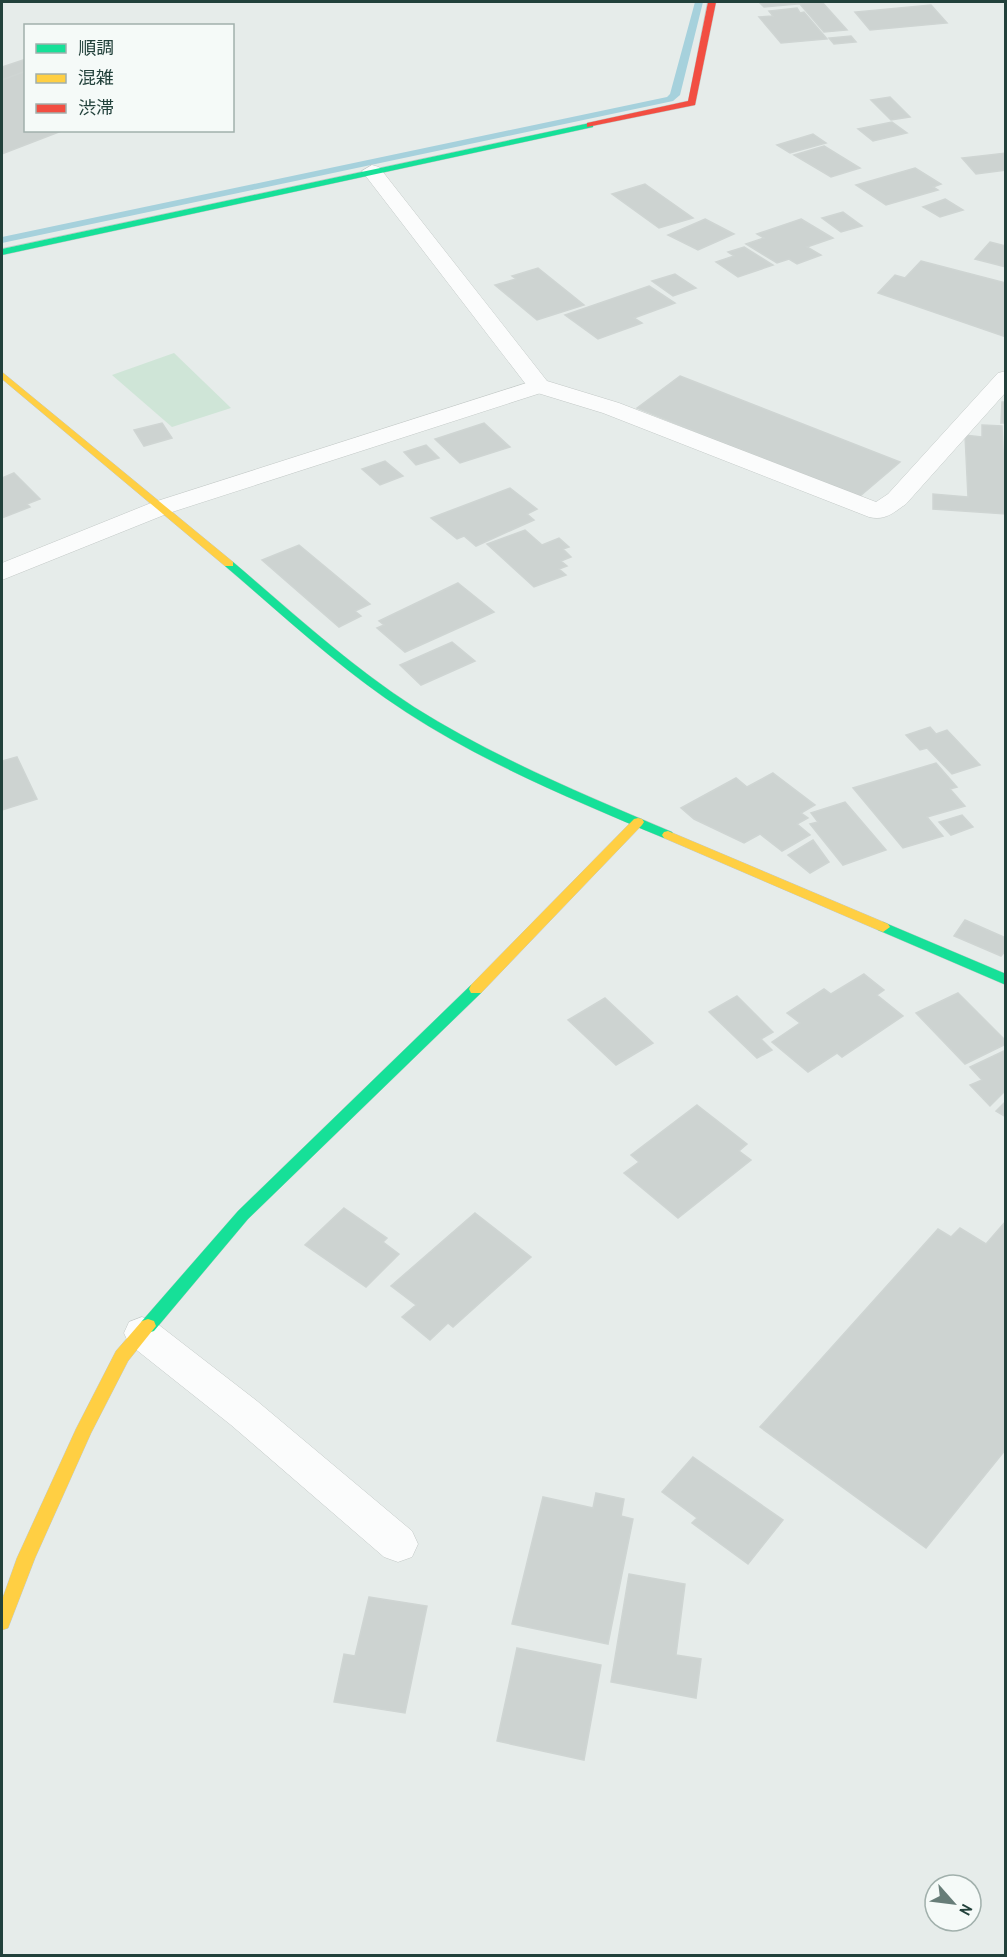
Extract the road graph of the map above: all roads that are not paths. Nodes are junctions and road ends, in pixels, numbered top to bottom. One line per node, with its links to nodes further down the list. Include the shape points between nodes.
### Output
1 (712, 2): 2 (street, via 692,103)
2 (372, 171): 3 (street); 6 (lane)
3 (2, 252)
4 (2, 375): 7 (street)
5 (1005, 378): 6 (lane, via 897,499 878,512 610,408)
6 (539, 386): 7 (street)
7 (160, 508): 8 (street); 9 (street, via 356,670 436,725)
8 (2, 572)
9 (638, 822): 10 (street); 11 (street, via 436,1029 243,1215)
10 (1005, 980)
11 (142, 1333): 12 (lane, via 244,1413); 13 (street, via 122,1356 84,1429)
12 (398, 1544)
13 (2, 1622)

